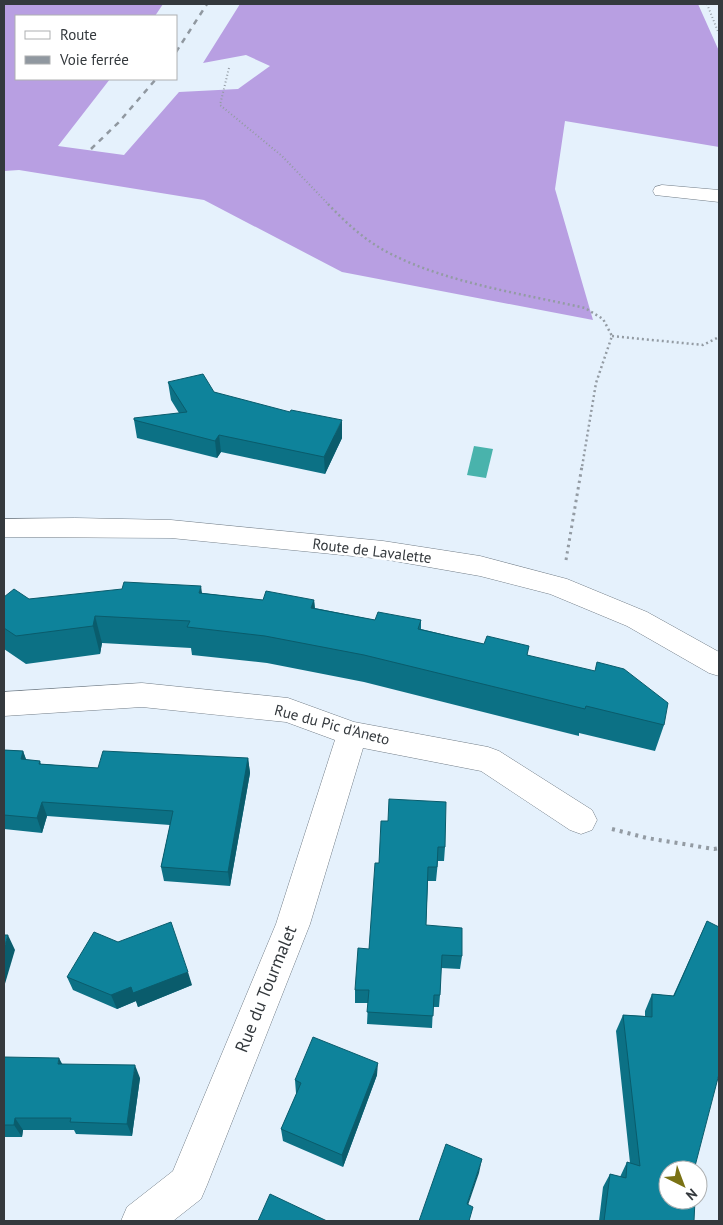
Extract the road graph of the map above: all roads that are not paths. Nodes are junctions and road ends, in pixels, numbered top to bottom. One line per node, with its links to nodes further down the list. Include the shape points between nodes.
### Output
1 (662, 191): 2 (street)
2 (719, 196)
3 (4, 528): 4 (street, Route de Lavalette, via 171,529 382,550 480,566 557,586 637,619)
4 (719, 665)
5 (4, 704): 6 (street, Rue du Pic d'Aneto, via 142,695 288,710)
6 (352, 734): 7 (street, Rue du Pic d'Aneto, via 488,760); 8 (street, Rue du Tourmalet, via 293,924 187,1185)
7 (581, 820)
8 (140, 1221)

